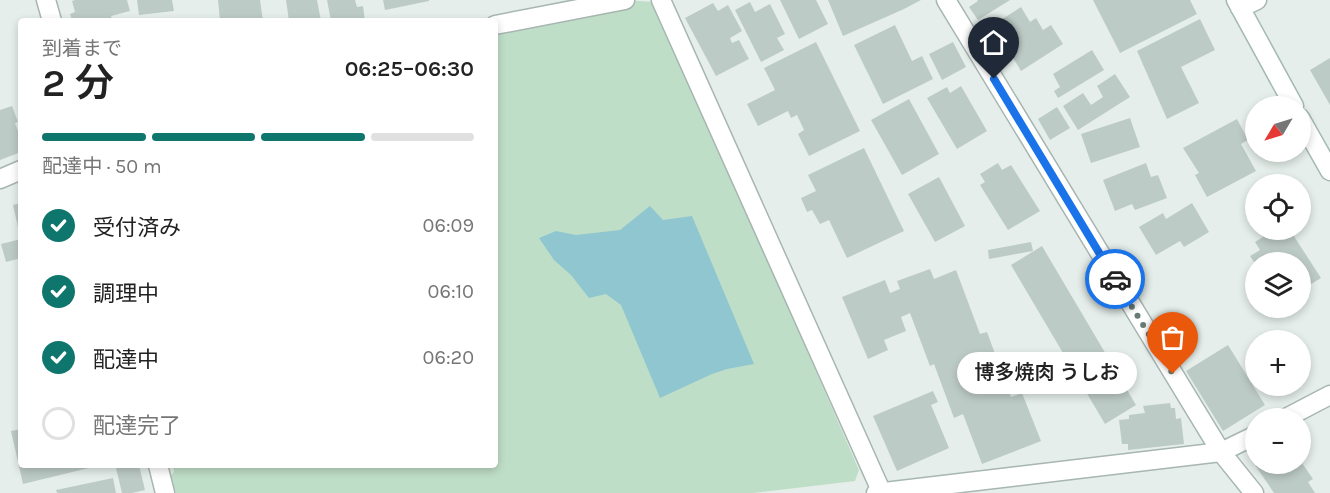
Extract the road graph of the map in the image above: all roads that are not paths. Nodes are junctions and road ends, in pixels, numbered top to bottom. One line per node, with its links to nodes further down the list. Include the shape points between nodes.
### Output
1 (46, 0): 7 (street)
2 (625, 0): 8 (street)
3 (661, 0): 20 (street)
4 (946, 0): 17 (street)
5 (1257, 0): 6 (street)
6 (1238, 4): 9 (street)
7 (51, 18)
8 (498, 24)
9 (1289, 96)
10 (1311, 137): 12 (street)
11 (18, 171): 13 (street)
12 (1330, 171)
13 (0, 179)
14 (1330, 395): 15 (street)
15 (1305, 408)
16 (1245, 440): 17 (street)
17 (1221, 452): 20 (street); 21 (street)
18 (159, 468): 19 (street)
19 (165, 493)
20 (880, 493)
21 (1254, 493)

